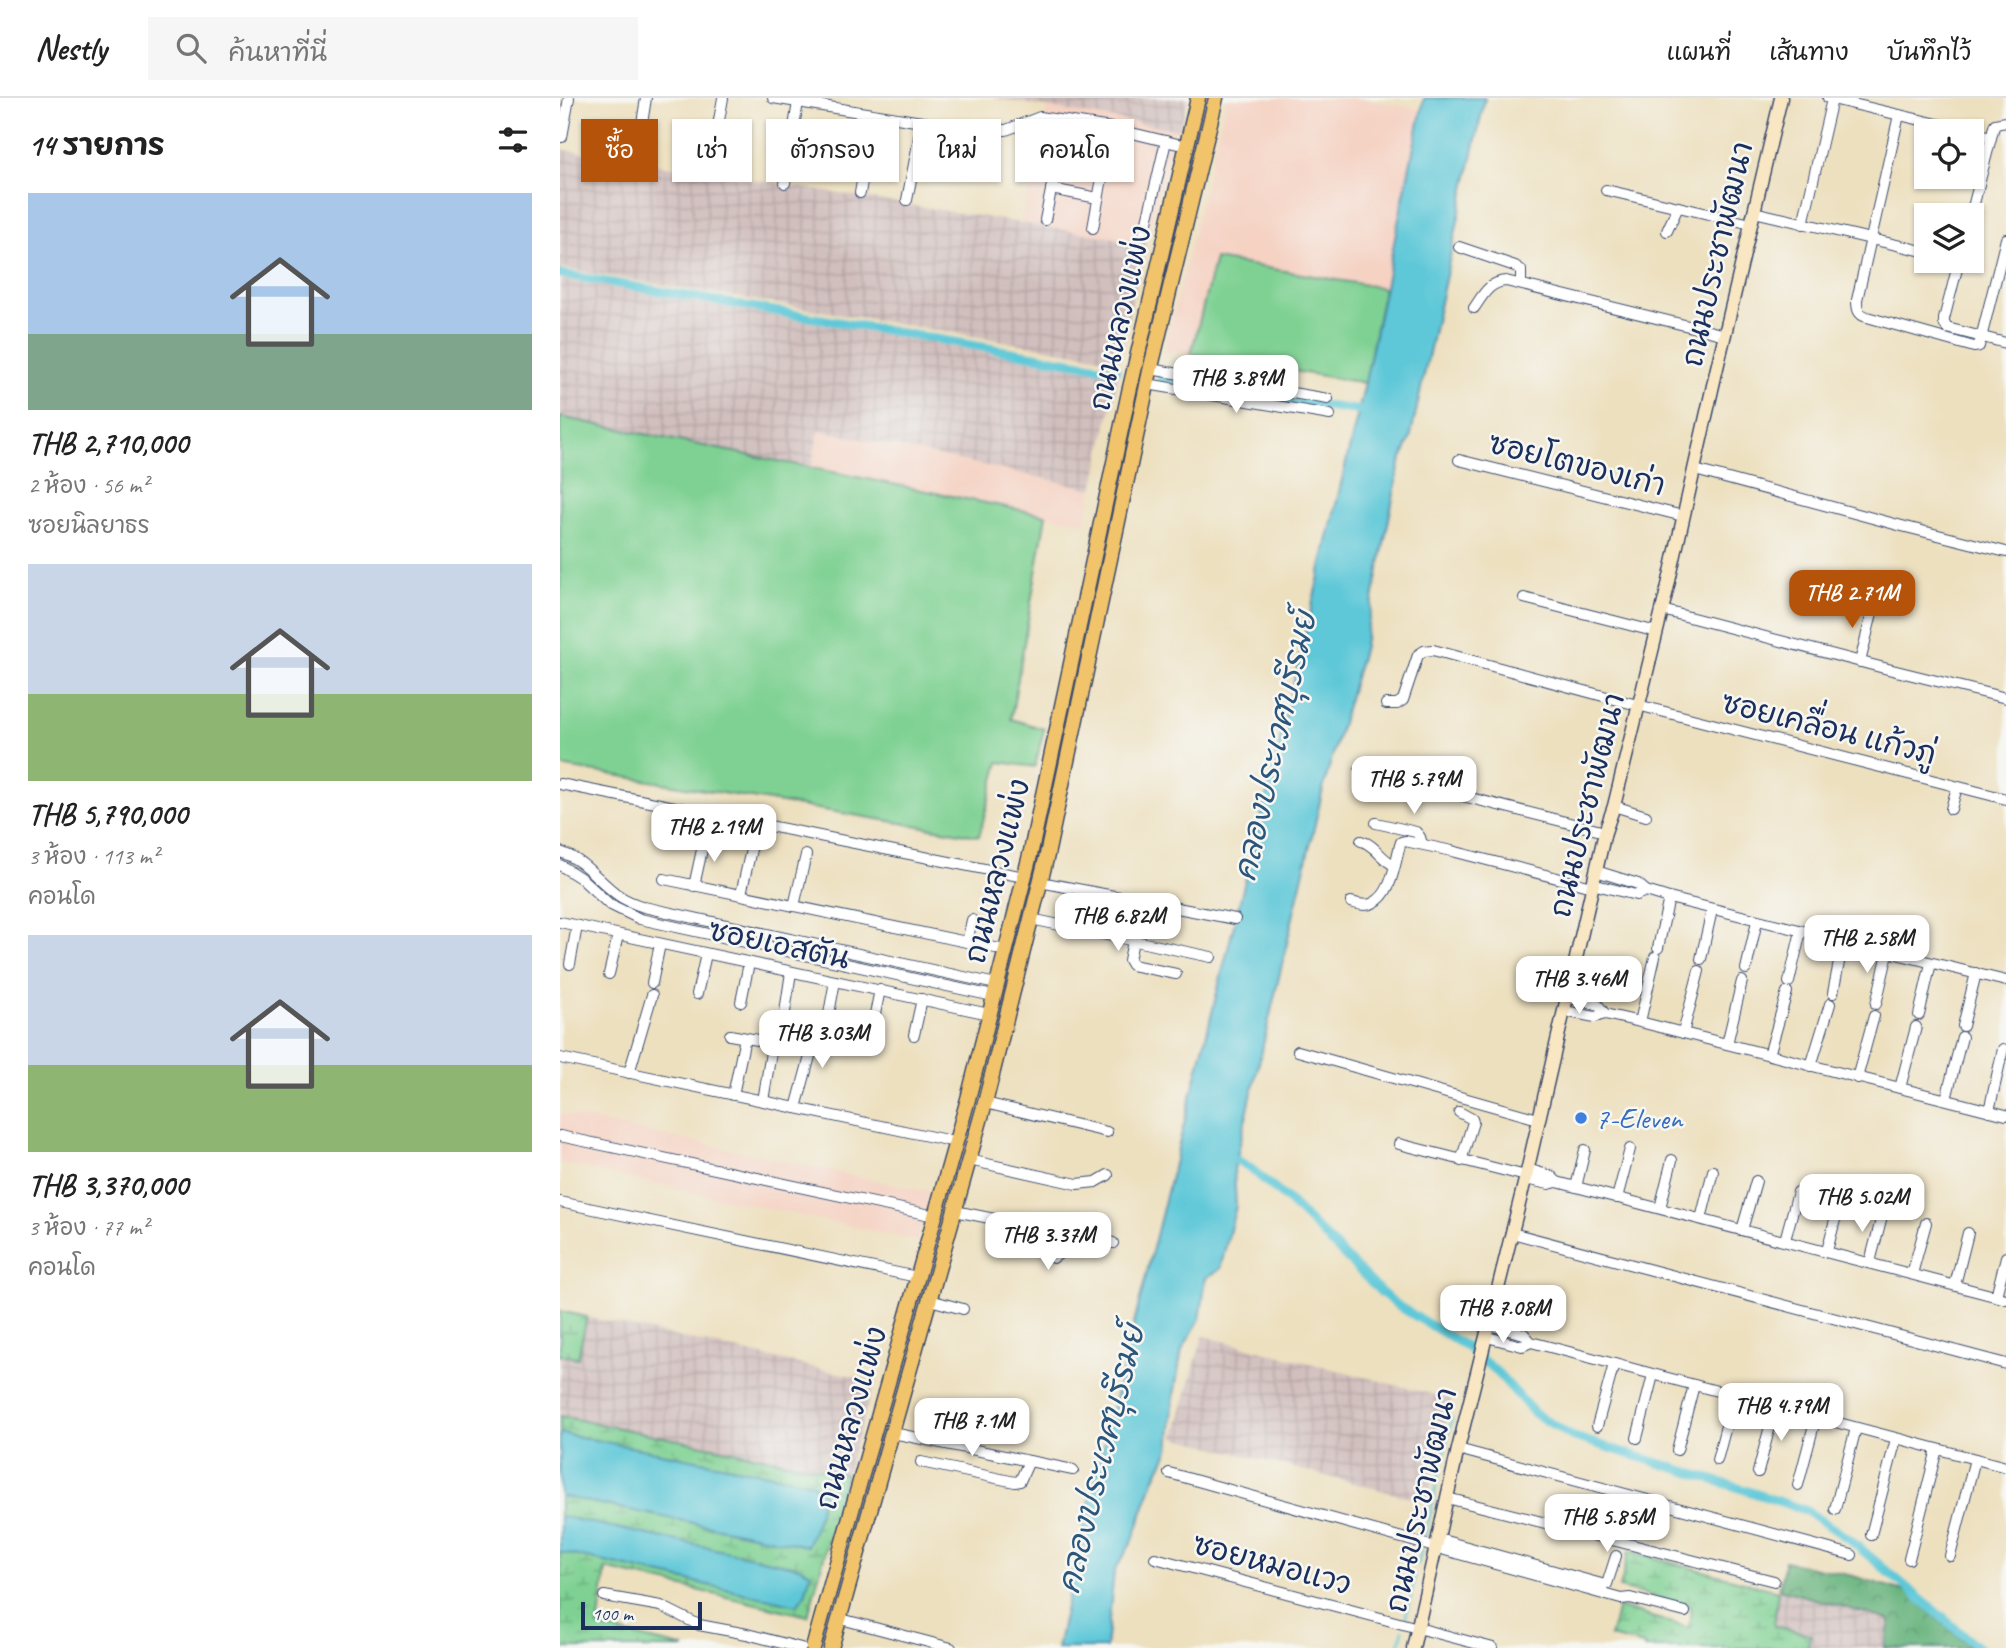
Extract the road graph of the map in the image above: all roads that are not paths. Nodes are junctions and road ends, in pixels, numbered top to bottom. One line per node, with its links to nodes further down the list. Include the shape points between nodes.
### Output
1 (569, 98): 21 (street)
2 (646, 98): 12 (street)
3 (723, 98): 13 (street)
4 (773, 98): 9 (street)
5 (1198, 98): 24 (main road, ถนนหลวงแพ่ง)
6 (1216, 98): 52 (main road, ถนนหลวงแพ่ง)
7 (1781, 98): 36 (street, ถนนประชาพัฒนา)
8 (1830, 99): 11 (street); 38 (street)
9 (799, 102): 10 (street); 28 (street)
10 (874, 115): 17 (street); 31 (street)
11 (1899, 116): 16 (street); 42 (street)
12 (643, 119)
13 (719, 119)
14 (1033, 119): 15 (street)
15 (1051, 119)
16 (1914, 119)
17 (913, 121)
18 (2006, 122): 22 (street, via 1995,124)
19 (1134, 133): 23 (street)
20 (1984, 135): 22 (street)
21 (562, 137)
22 (1991, 137): 34 (street)
23 (1167, 141): 24 (street); 41 (street)
24 (1186, 146): 81 (main road, ถนนหลวงแพ่ง)
25 (913, 169): 33 (street)
26 (1052, 182): 29 (street)
27 (1101, 182): 32 (street)
28 (785, 183)
29 (1051, 189): 32 (street); 37 (street)
30 (1606, 190): 35 (street)
31 (860, 193)
32 (1098, 198): 39 (street)
33 (907, 200)
34 (1974, 203)
35 (1678, 207): 36 (street); 40 (street)
36 (1752, 218): 38 (street); 49 (street, ถนนประชาพัฒนา)
37 (1045, 220)
38 (1803, 224): 42 (street)
39 (1093, 228)
40 (1667, 231)
41 (1144, 234)
42 (1871, 239): 45 (street); 50 (street, via 1857,300 1862,316 1974,347)
43 (2006, 239): 50 (street)
44 (1459, 247): 47 (street, via 1515,266 1521,270)
45 (1914, 249)
46 (1956, 273): 50 (street, via 1944,323 1947,328)
47 (1521, 284): 48 (street, via 1496,282); 49 (street)
48 (1474, 309)
49 (1725, 335): 57 (street, ถนนประชาพัฒนา)
50 (1982, 337): 51 (street)
51 (2006, 343)
52 (1150, 369): 53 (main road, ถนนหลวงแพ่ง); 54 (street)
53 (1147, 384): 55 (street); 84 (main road, ถนนหลวงแพ่ง)
54 (1328, 400)
55 (1330, 415)
56 (1459, 460): 58 (street, ซอยโตของเก่า)
57 (1695, 470): 58 (street, ถนนประชาพัฒนา); 59 (street)
58 (1683, 516): 62 (street, ถนนประชาพัฒนา)
59 (2006, 552)
60 (1524, 598): 63 (street)
61 (1874, 605): 64 (street)
62 (1662, 610): 63 (street, ถนนประชาพัฒนา); 64 (street)
63 (1657, 632): 67 (street, ถนนประชาพัฒนา)
64 (1860, 662): 65 (street)
65 (2006, 698)
66 (1386, 704): 67 (street, ซอยเคลื่อน แก้วภู่, via 1403,700 1418,655 1433,650)
67 (1639, 705): 70 (street, ซอยเคลื่อน แก้วภู่); 72 (street, ถนนประชาพัฒนา)
68 (1360, 770): 76 (street)
69 (560, 784): 87 (street)
70 (1957, 787): 71 (street, ซอยเคลื่อน แก้วภู่); 73 (street)
71 (2006, 799)
72 (1614, 806): 74 (street); 76 (street, ถนนประชาพัฒนา)
73 (1951, 809)
74 (1646, 816)
75 (1376, 823): 79 (street, via 1416,832)
76 (1605, 832): 89 (street, ถนนประชาพัฒนา)
77 (705, 836): 91 (street)
78 (1361, 841): 86 (street)
79 (1422, 844): 86 (street, via 1401,842); 89 (street)
80 (752, 845): 92 (street)
81 (1031, 851): 84 (main road); 87 (main road, ถนนหลวงแพ่ง)
82 (560, 852): 120 (street, via 591,870 616,894 644,907)
83 (806, 855): 96 (street)
84 (1047, 855): 90 (main road, ถนนหลวงแพ่ง)
85 (560, 864): 130 (street, via 609,904 640,919)
86 (1394, 865): 95 (street, via 1390,883 1379,899 1365,905)
87 (1024, 877): 111 (main road, ถนนหลวงแพ่ง)
88 (664, 879): 91 (street)
89 (1593, 881): 94 (street); 135 (street, ถนนประชาพัฒนา)
90 (1040, 882): 93 (street); 99 (main road, ถนนหลวงแพ่ง)
91 (694, 886): 92 (street)
92 (741, 894): 96 (street)
93 (1121, 898): 98 (street, via 1126,909); 100 (street)
94 (1669, 898): 97 (street); 145 (street)
95 (1351, 902)
96 (794, 906): 108 (street)
97 (1712, 910): 102 (street); 115 (street)
98 (1165, 918)
99 (1031, 919): 107 (street); 165 (main road, ถนนหลวงแพ่ง)
100 (1235, 919)
101 (972, 920): 108 (street)
102 (1756, 921): 105 (street); 119 (street)
103 (560, 922): 104 (street, ซอยเอสตัน)
104 (577, 926): 106 (street, ซอยเอสตัน); 118 (street)
105 (1801, 931): 109 (street); 155 (street)
106 (618, 935): 110 (street, ซอยเอสตัน); 123 (street)
107 (1133, 941): 114 (street); 124 (street, via 1132,965)
108 (967, 942): 111 (street)
109 (1843, 942): 112 (street); 157 (street, via 1832,999)
110 (660, 944): 113 (street, ซอยเอสตัน); 129 (street)
111 (1005, 950): 132 (main road, ถนนหลวงแพ่ง)
112 (1888, 953): 117 (street); 138 (street)
113 (706, 954): 116 (street, ซอยเอสตัน); 133 (street)
114 (1211, 957)
115 (1702, 959)
116 (749, 963): 122 (street, ซอยเอสตัน); 137 (street)
117 (1931, 963): 125 (street); 143 (street)
118 (570, 964)
119 (1746, 969)
120 (936, 971): 130 (street); 132 (street)
121 (1699, 971): 148 (street)
122 (791, 972): 126 (street, ซอยเอสตัน); 140 (street)
123 (609, 974)
124 (1176, 974)
125 (1976, 974): 128 (street); 163 (street)
126 (835, 981): 131 (street, ซอยเอสตัน); 166 (street)
127 (1742, 981): 152 (street)
128 (2006, 981)
129 (652, 983)
130 (934, 983): 132 (street)
131 (880, 990): 136 (street, ซอยเอสตัน); 147 (street)
132 (994, 990): 141 (main road, ถนนหลวงแพ่ง)
133 (697, 994)
134 (652, 995): 158 (street)
135 (1566, 997): 139 (street, ถนนประชาพัฒนา); 142 (street, via 1598,1005)
136 (922, 999): 141 (street, ซอยเอสตัน); 150 (street)
137 (741, 1002)
138 (1876, 1004)
139 (1564, 1011): 142 (street, via 1595,1017); 170 (street, ถนนประชาพัฒนา)
140 (785, 1012)
141 (989, 1014): 162 (main road, ถนนหลวงแพ่ง)
142 (1605, 1014): 145 (street)
143 (1919, 1015)
144 (1874, 1016): 159 (street)
145 (1640, 1022): 148 (street)
146 (1916, 1027): 160 (street)
147 (873, 1028)
148 (1683, 1033): 152 (street)
149 (730, 1034): 151 (street)
150 (915, 1035)
151 (745, 1038): 161 (street); 164 (street, via 772,1045)
152 (1727, 1044): 155 (street)
153 (2003, 1049): 167 (street)
154 (1298, 1051): 170 (street)
155 (1769, 1055): 157 (street)
156 (560, 1058): 158 (street)
157 (1811, 1066): 159 (street)
158 (629, 1073): 161 (street)
159 (1857, 1078): 160 (street)
160 (1900, 1088): 163 (street)
161 (733, 1095): 164 (street)
162 (968, 1099): 165 (main road); 173 (main road, ถนนหลวงแพ่ง)
163 (1946, 1099): 167 (street)
164 (763, 1101): 166 (street)
165 (985, 1103): 171 (street); 177 (main road, ถนนหลวงแพ่ง)
166 (796, 1108): 173 (street)
167 (1989, 1111): 169 (street)
168 (1459, 1112): 179 (street, via 1473,1122)
169 (2006, 1115)
170 (1538, 1119): 182 (street, ถนนประชาพัฒนา)
171 (1107, 1132)
172 (560, 1136): 192 (street)
173 (956, 1142): 192 (main road, ถนนหลวงแพ่ง)
174 (1399, 1144): 179 (street)
175 (1630, 1149): 186 (street)
176 (1585, 1150): 184 (street)
177 (969, 1160): 181 (street, via 1077,1184); 190 (main road, ถนนหลวงแพ่ง)
178 (1672, 1160): 189 (street)
179 (1461, 1161): 182 (street)
180 (1713, 1171): 193 (street)
181 (1108, 1175)
182 (1526, 1175): 184 (street); 198 (street, ถนนประชาพัฒนา)
183 (1756, 1181): 196 (street)
184 (1576, 1187): 186 (street)
185 (1798, 1192): 200 (street)
186 (1617, 1198): 189 (street)
187 (560, 1202): 206 (street)
188 (1839, 1204): 202 (street)
189 (1660, 1208): 193 (street)
190 (955, 1211): 195 (street); 209 (main road, ถนนหลวงแพ่ง)
191 (1883, 1213): 204 (street)
192 (935, 1216): 206 (main road, ถนนหลวงแพ่ง)
193 (1701, 1219): 196 (street)
194 (1926, 1223): 205 (street)
195 (1050, 1230): 197 (street); 197 (street, via 1045,1252 1053,1258 1060,1253)
196 (1742, 1230): 200 (street)
197 (1064, 1233): 201 (street)
198 (1512, 1233): 211 (street, ถนนประชาพัฒนา); 213 (street)
199 (1968, 1233): 207 (street)
200 (1785, 1240): 202 (street)
201 (1113, 1243)
202 (1827, 1251): 204 (street)
203 (2006, 1257): 208 (street)
204 (1870, 1262): 205 (street)
205 (1912, 1274): 207 (street)
206 (917, 1278): 251 (main road, ถนนหลวงแพ่ง)
207 (1955, 1285): 208 (street)
208 (2001, 1298)
209 (930, 1300): 210 (street); 221 (main road, ถนนหลวงแพ่ง)
210 (963, 1309)
211 (1488, 1331): 212 (street, via 1522,1346 1531,1342); 224 (street, ถนนประชาพัฒนา)
212 (1614, 1364): 214 (street); 219 (street)
213 (2006, 1364)
214 (1653, 1375): 215 (street); 222 (street)
215 (1694, 1385): 216 (street); 226 (street)
216 (1734, 1396): 217 (street); 228 (street)
217 (1775, 1407): 218 (street); 233 (street)
218 (1816, 1417): 220 (street); 235 (street)
219 (1597, 1426)
220 (1856, 1428): 223 (street); 237 (street)
221 (893, 1433): 229 (street); 248 (main road, ถนนหลวงแพ่ง)
222 (1637, 1438)
223 (1896, 1438): 225 (street); 238 (street)
224 (1458, 1449): 236 (street, ถนนประชาพัฒนา); 240 (street)
225 (1937, 1449): 227 (street); 244 (street)
226 (1677, 1450)
227 (1975, 1459): 231 (street); 242 (street)
228 (1717, 1460)
229 (1029, 1461): 230 (street, via 1020,1481 1015,1482); 232 (street)
230 (921, 1462)
231 (2006, 1466)
232 (1073, 1471)
233 (1758, 1472)
234 (1169, 1473): 239 (street)
235 (1798, 1485)
236 (1447, 1498): 239 (street, ถนนประชาพัฒนา); 245 (street)
237 (1835, 1509)
238 (1871, 1535)
239 (1438, 1543): 241 (street, via 1605,1585); 247 (street, via 1621,1599); 249 (street, ถนนประชาพัฒนา)
240 (1852, 1555)
241 (1616, 1556)
242 (1950, 1556)
243 (1154, 1558): 249 (street, ซอยหมอแวว)
244 (1909, 1559)
245 (1774, 1581)
246 (604, 1596): 250 (street, via 661,1606 699,1625)
247 (1685, 1612)
248 (841, 1619): 252 (main road, ถนนหลวงแพ่ง); 253 (street)
249 (1418, 1628): 254 (street, ถนนประชาพัฒนา); 255 (street, ซอยหมอแวว)
250 (801, 1648)
251 (813, 1648)
252 (831, 1648)
253 (951, 1648)
254 (1413, 1648)
255 (1493, 1648)

